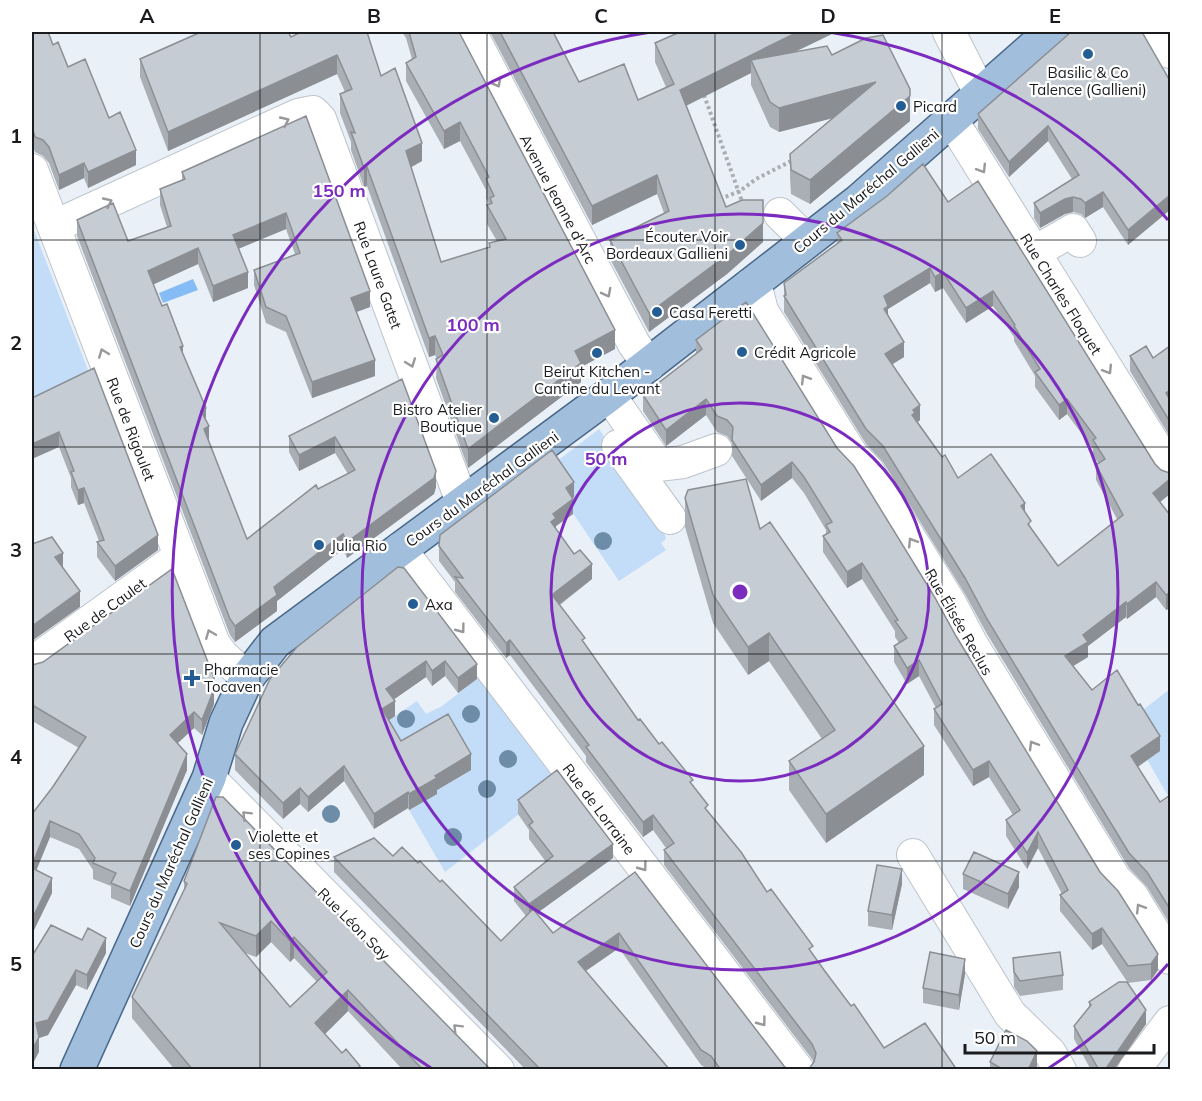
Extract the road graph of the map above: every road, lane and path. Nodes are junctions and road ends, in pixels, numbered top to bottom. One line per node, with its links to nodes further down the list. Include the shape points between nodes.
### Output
1 (470, 32): 20 (street, Avenue Jeanne d'Arc, one-way to 20, via 634,344)
2 (949, 32): 6 (street)
3 (1051, 32): 6 (main road, Cours du Maréchal Gallieni)
4 (1158, 32): 5 (street)
5 (1170, 52)
6 (980, 93): 8 (main road, Cours du Maréchal Gallieni)
7 (705, 95): 11 (path)
8 (951, 119): 16 (main road, Cours du Maréchal Gallieni, via 859,201); 18 (street, Rue Charles Floquet, one-way to 18)
9 (796, 158): 11 (path)
10 (32, 170): 15 (street, Rue de Rigoulet)
11 (740, 191): 12 (path); 13 (path)
12 (716, 201)
13 (744, 207)
14 (780, 214): 16 (street)
15 (55, 226): 24 (street, Rue Laure Gatet, one-way to 24, via 298,115 313,112 320,118); 27 (street, Rue de Rigoulet, one-way to 15)
16 (807, 241): 19 (main road, Cours du Maréchal Gallieni)
17 (1080, 241): 18 (street, via 1073,230)
18 (1042, 247): 23 (street, Rue Charles Floquet, one-way to 23)
19 (750, 285): 20 (main road, Cours du Maréchal Gallieni); 32 (street, Rue Élisée Reclus, one-way to 19, via 1132,896 1115,879 950,603 868,471 852,455 762,311 758,295)
20 (649, 365): 21 (main road, Cours du Maréchal Gallieni)
21 (600, 402): 22 (street, via 658,465 683,462); 24 (main road, Cours du Maréchal Gallieni); 25 (street)
22 (716, 450)
23 (1170, 470)
24 (462, 502): 26 (main road, Cours du Maréchal Gallieni)
25 (670, 518)
26 (400, 549): 29 (main road, Cours du Maréchal Gallieni, via 275,642); 36 (street, Rue de Lorraine, one-way to 36)
27 (179, 557): 28 (street, Rue de Caulet); 29 (street, Rue de Rigoulet, one-way to 27, via 214,644)
28 (32, 663)
29 (247, 678): 30 (main road, Cours du Maréchal Gallieni, via 226,723)
30 (209, 778): 34 (main road, Cours du Maréchal Gallieni); 35 (street, Rue Léon Say, one-way to 30)
31 (912, 855): 37 (street, via 1010,1014 1050,1053)
32 (1170, 957)
33 (1170, 1022): 38 (street)
34 (77, 1070)
35 (498, 1070)
36 (798, 1070)
37 (1060, 1070)
38 (1134, 1070)

